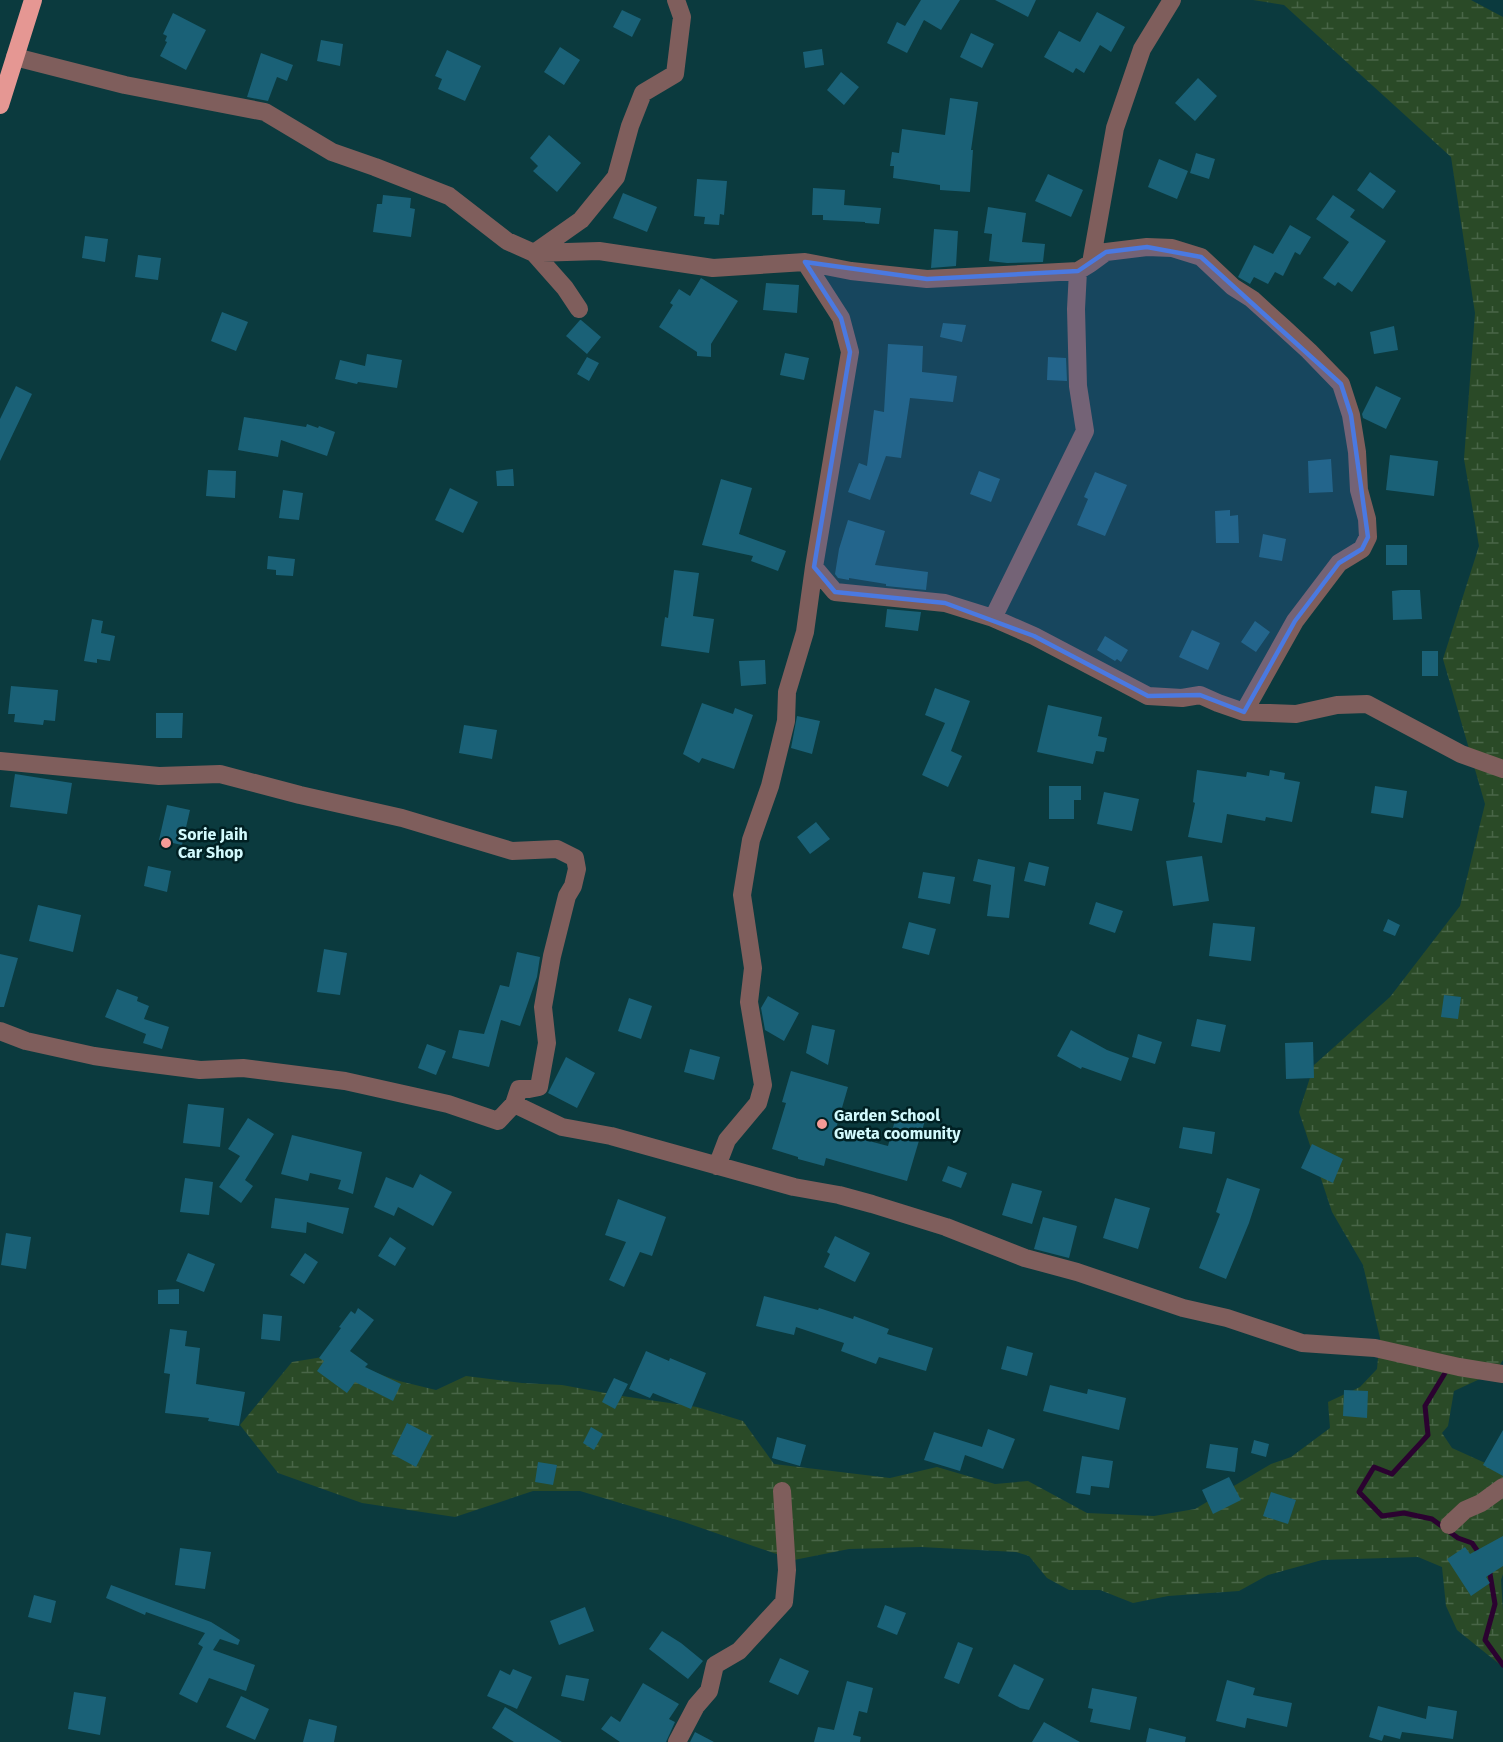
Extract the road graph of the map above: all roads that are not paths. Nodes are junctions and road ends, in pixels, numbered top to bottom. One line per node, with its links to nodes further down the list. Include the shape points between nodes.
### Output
1 (33, 0): 4 (highway)
2 (676, 0): 6 (street, via 682,17 675,74 643,93 616,177 581,220)
3 (1172, 0): 8 (street, via 1142,49 1115,128)
4 (15, 57): 5 (highway); 6 (street, via 265,112 332,152 449,196 507,241)
5 (0, 105)
6 (534, 253): 7 (street, via 599,251 712,268); 9 (street)
7 (805, 262): 8 (street, via 927,279); 10 (street, via 841,318 850,352)
8 (1085, 267): 11 (street, via 1076,309 1078,386 1085,431); 12 (street, via 1106,252 1147,247 1172,248 1201,257 1310,351 1341,384 1357,452 1368,537 1362,549 1339,563 1294,621)
9 (579, 309)
10 (814, 567): 11 (street, via 835,592 945,603); 17 (street, via 805,632 787,692 786,721 751,840 742,895 753,968 749,1002 764,1085 758,1103 728,1140)
11 (993, 618): 12 (street, via 1148,696 1200,695)
12 (1244, 712): 14 (street, via 1296,714 1337,705 1367,705 1461,754)
13 (0, 761): 16 (street, via 159,776 220,774 402,818 512,851 557,849 575,858 577,869 552,956 543,1007 547,1043 539,1087 519,1089)
14 (1503, 769)
15 (0, 1032): 16 (street, via 122,1060 200,1070 243,1068 345,1081 448,1104 498,1121)
16 (514, 1104): 17 (street, via 562,1127 611,1136)
17 (717, 1166): 18 (street, via 873,1204 1025,1258 1302,1343 1375,1348)
18 (1503, 1374)
19 (1503, 1487): 21 (street, via 1465,1510)
20 (782, 1491): 22 (street, via 787,1570 784,1602 739,1651 715,1665 709,1691 696,1706)
21 (1449, 1525)
22 (677, 1742)

